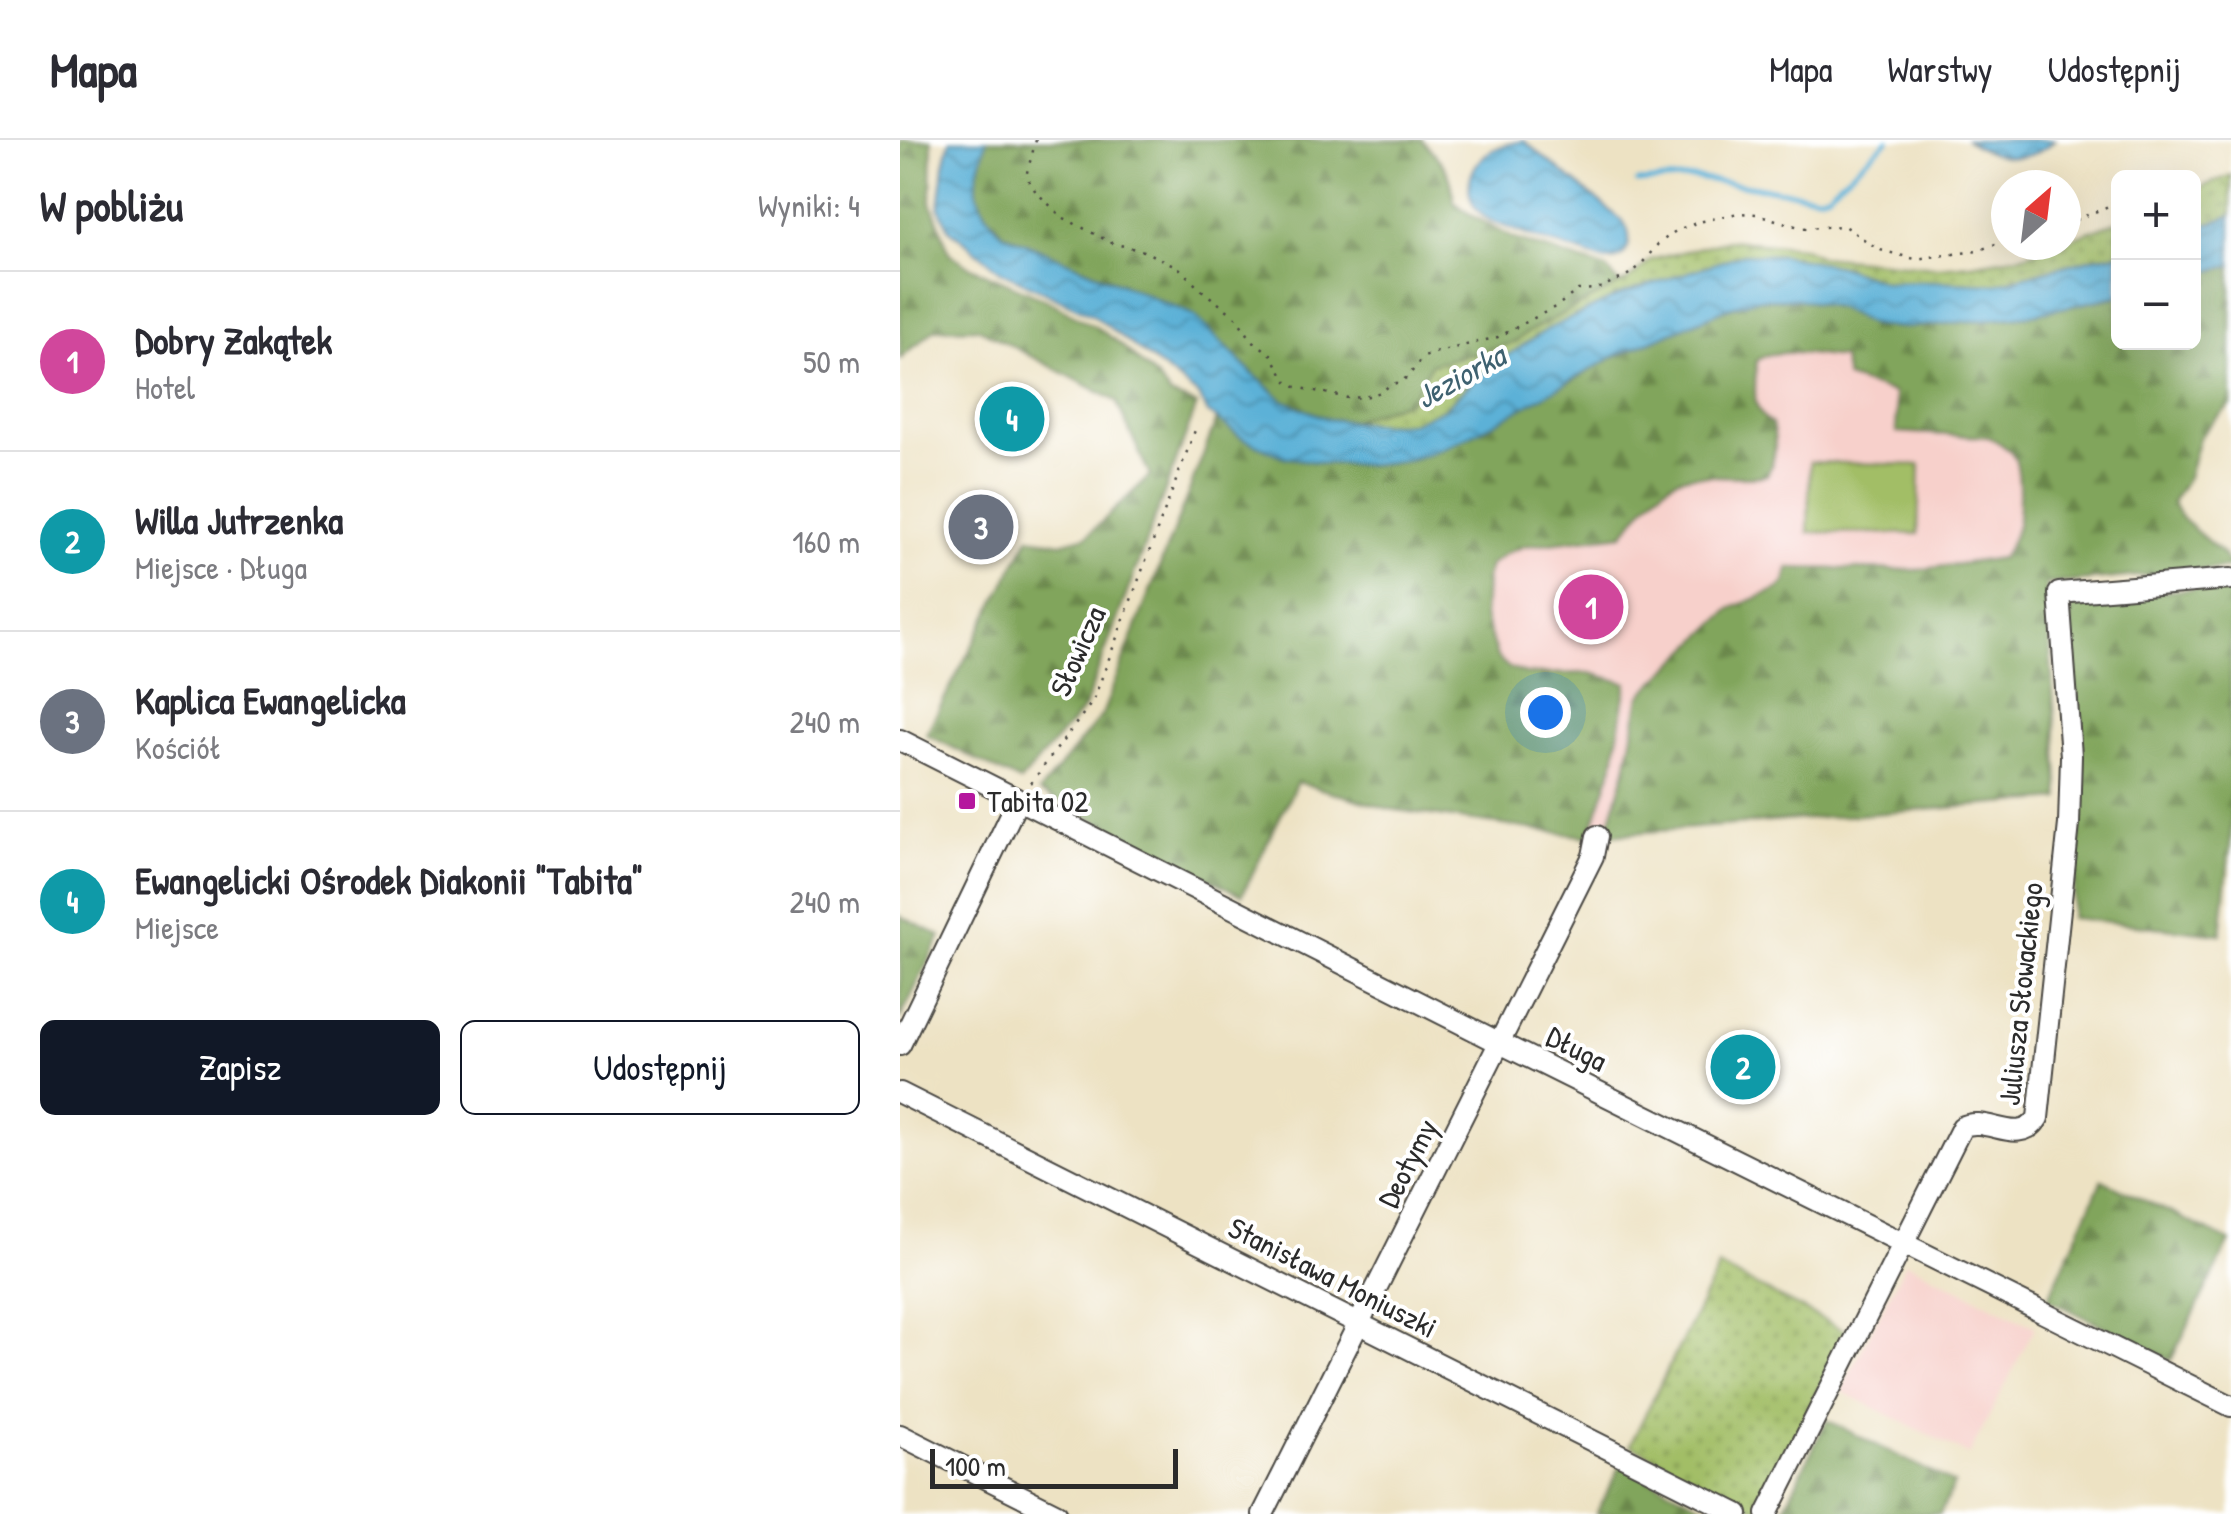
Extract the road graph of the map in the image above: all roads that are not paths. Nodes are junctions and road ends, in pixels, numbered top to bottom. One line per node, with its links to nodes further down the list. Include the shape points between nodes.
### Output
1 (2231, 578): 8 (street, Juliusza Słowackiego, via 2059,593 2070,790 2038,1118 2023,1131 1966,1124)
2 (900, 740): 3 (street, Długa)
3 (1018, 800): 5 (street, Długa); 6 (street)
4 (1597, 836): 5 (street, Deotymy)
5 (1500, 1043): 8 (street, Długa); 9 (street, Deotymy)
6 (900, 1045)
7 (900, 1093): 9 (street, Stanisława Moniuszki)
8 (1903, 1244): 10 (street, Długa); 15 (street, Juliusza Słowackiego)
9 (1360, 1324): 13 (street, Deotymy); 14 (street, Stanisława Moniuszki)
10 (2230, 1408)
11 (900, 1435): 12 (street)
12 (1057, 1514)
13 (1263, 1514)
14 (1738, 1514)
15 (1768, 1514)

